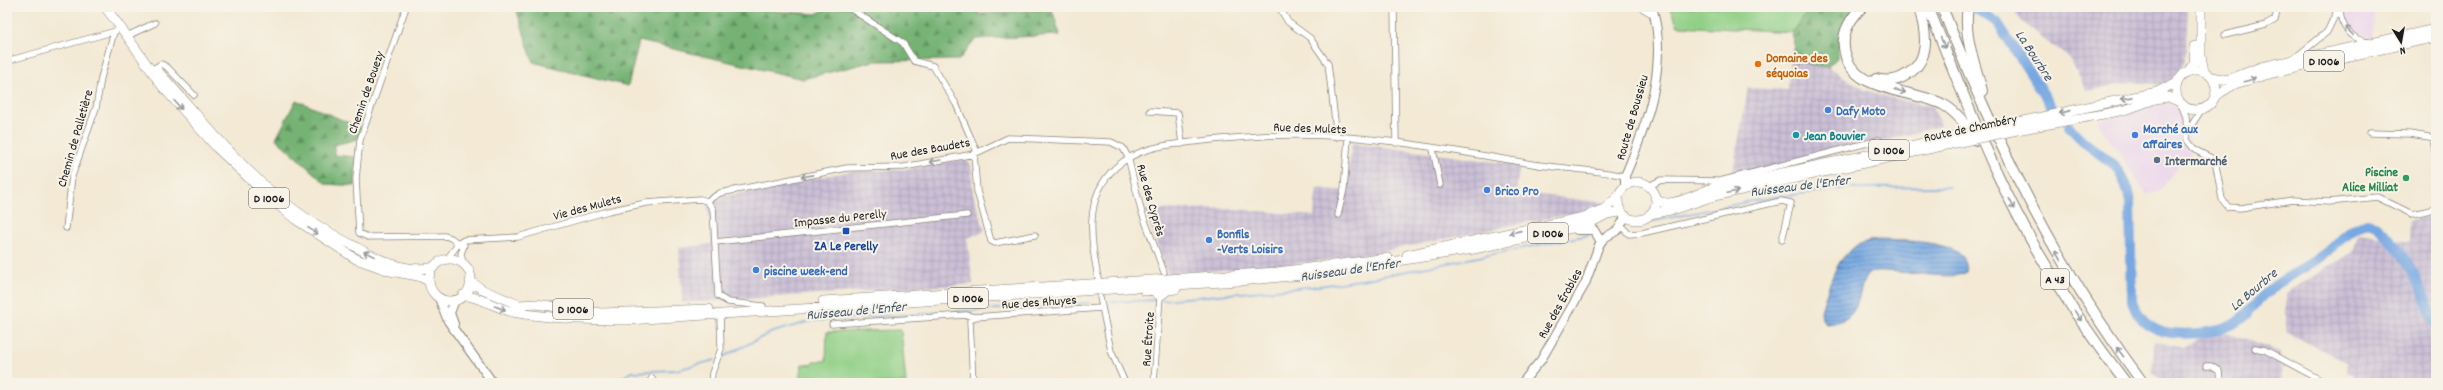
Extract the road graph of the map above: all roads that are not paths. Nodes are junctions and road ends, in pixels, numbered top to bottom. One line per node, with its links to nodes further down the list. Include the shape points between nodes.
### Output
1 (105, 7): 20 (main road, D 1006)
2 (406, 7): 70 (street, Chemin de Bouezy, via 360,140 356,179 359,234 368,237 445,236)
3 (848, 7): 49 (street, via 904,43 914,61 933,66 956,104)
4 (1279, 7): 40 (street, via 1288,22 1310,38 1328,64)
5 (1394, 7): 45 (street)
6 (1640, 7): 16 (street)
7 (1862, 7): 51 (highway, one-way to 51, via 1852,19 1843,38 1847,60 1854,71 1876,84 1927,98 1949,108 1969,129)
8 (1868, 7): 9 (highway, via 1850,29 1850,54 1853,63 1864,73 1887,81 1914,70 1922,59 1926,37)
9 (1919, 7)
10 (1928, 7): 51 (highway, A 43, one-way to 51)
11 (1942, 7): 36 (highway, A 43)
12 (2195, 7): 28 (main road, via 2195,57)
13 (2201, 7): 29 (main road, via 2201,57)
14 (2278, 7): 21 (street, via 2275,20 2266,25)
15 (2340, 7): 23 (street, one-way to 15, via 2349,33 2342,22); 25 (street, via 2327,32)
16 (1653, 11): 52 (street, Route de Boussieu, via 1659,54 1656,82)
17 (1967, 11): 36 (highway, via 1968,40)
18 (155, 23): 20 (street)
19 (2436, 29): 23 (main road, D 1006)
20 (121, 32): 24 (street); 26 (main road, D 1006); 64 (street, Chemin de Palletière, via 101,78 96,108 72,176)
21 (2225, 35)
22 (2436, 36): 32 (main road, D 1006, one-way to 22, via 2235,84 2270,74)
23 (2372, 43): 25 (main road, D 1006)
24 (7, 61)
25 (2291, 61): 29 (main road, D 1006, via 2246,72 2228,80)
26 (146, 62): 27 (main road, D 1006); 78 (main road, D 1006, one-way to 78, via 162,86 217,148 295,219 360,261)
27 (155, 68): 31 (street, via 162,64 167,66); 73 (main road, D 1006, one-way to 27, via 411,268 380,260 298,213 236,158)
28 (2189, 70): 29 (main road); 30 (main road)
29 (2208, 74): 32 (main road, via 2216,86)
30 (2177, 82): 33 (main road, via 2176,94); 37 (main road, Route de Chambéry / D 1006, one-way to 37, via 2157,92)
31 (194, 95)
32 (2215, 96): 34 (main road, via 2212,102)
33 (2180, 103): 34 (main road, via 2188,109); 37 (main road, Route de Chambéry / D 1006, via 2168,97 2155,98 2125,110); 38 (street, via 2186,117)
34 (2202, 109): 38 (street)
35 (1150, 111): 46 (street, via 1178,113)
36 (1988, 119): 102 (highway, A 43, one-way to 36, via 2109,337 2065,269 2034,213)
37 (2015, 127): 43 (main road, Route de Chambéry / D 1006, bridge)
38 (2187, 132): 58 (street, via 2187,140 2195,150 2215,160 2222,199 2228,207 2240,208 2293,200 2329,202 2377,197 2412,214)
39 (2370, 133): 42 (street)
40 (1338, 137): 41 (street, Rue des Mulets); 46 (street, Rue des Mulets, via 1292,135)
41 (1348, 138): 45 (street, Rue des Mulets); 62 (street, via 1344,189)
42 (2435, 138): 48 (street)
43 (1958, 139): 56 (main road, Route de Chambéry / D 1006, via 1715,187 1691,194 1673,203 1662,203); 60 (main road, Route de Chambéry / D 1006, one-way to 43, via 1714,196)
44 (1879, 140): 54 (street, via 1720,181 1661,180)
45 (1396, 143): 47 (street, Rue des Mulets)
46 (1182, 144): 50 (street, Rue des Mulets, via 1154,146)
47 (1433, 149): 52 (street, Rue des Mulets); 53 (street)
48 (2436, 151)
49 (975, 153): 50 (street, Rue des Baudets, via 998,141 1020,138 1111,142 1123,148); 57 (street, Rue des Baudets, one-way to 57, via 904,167 847,168 720,193); 66 (street, via 977,191 991,241 995,243)
50 (1128, 157): 74 (street, Rue des Cyprès, via 1141,210); 76 (street, Rue des Mulets, via 1114,168 1093,205 1091,234)
51 (1995, 169): 101 (highway, A 43, one-way to 101, via 2056,282 2096,344)
52 (1625, 181): 54 (main road, via 1640,182); 55 (main road)
53 (1440, 185)
54 (1649, 186): 56 (main road)
55 (1619, 196): 59 (main road, via 1618,202); 75 (main road, D 1006, one-way to 75, via 1611,205 1589,215 1410,254 1314,268)
56 (1655, 198): 60 (main road)
57 (707, 201): 68 (street, via 713,209); 70 (street, Vie des Mulets, via 700,199 646,202 518,237 473,240)
58 (2436, 209)
59 (1623, 214): 60 (main road, via 1640,219); 63 (street, Rue des Érables); 65 (main road, D 1006, via 1607,214 1586,225)
60 (1650, 214)
61 (966, 215): 68 (street, Impasse du Perelly)
62 (1338, 215)
63 (1621, 226): 67 (street, via 1629,234 1642,233 1781,201 1791,203); 69 (street, Rue des Érables)
64 (66, 228)
65 (1545, 234): 69 (street, via 1594,230); 80 (main road, D 1006, via 1356,269)
66 (1035, 235)
67 (1782, 240)
68 (715, 242): 87 (street, via 718,296 728,302)
69 (1601, 242): 100 (street, Rue des Érables, via 1582,290 1541,360)
70 (461, 245): 71 (street); 72 (street)
71 (447, 259): 72 (main road); 73 (main road)
72 (463, 263): 79 (main road, via 469,271)
73 (434, 266): 78 (main road)
74 (1164, 272): 75 (street); 77 (street)
75 (1184, 277): 77 (main road, D 1006)
76 (1098, 278)
77 (1153, 280): 87 (main road, D 1006)
78 (429, 281): 84 (main road, via 432,291)
79 (470, 281): 82 (main road); 87 (main road, D 1006, via 483,290 519,305 536,304 601,313)
80 (1195, 284): 81 (main road, D 1006); 86 (main road, via 1168,290)
81 (1121, 288): 86 (main road, via 1135,292 1153,290); 89 (main road, D 1006)
82 (464, 295): 85 (main road); 89 (main road, D 1006, one-way to 89, via 501,309 570,319 628,320)
83 (1100, 297): 88 (street)
84 (439, 298): 85 (main road); 93 (street, via 444,315)
85 (455, 300): 93 (street, via 450,308 450,316)
86 (1160, 300): 99 (street, Rue Étroite)
87 (763, 306)
88 (1101, 308): 90 (street, Rue des Rhuyes); 98 (street, via 1111,351)
89 (720, 315): 96 (street, via 721,349)
90 (974, 317): 91 (street, Rue des Rhuyes, via 966,315); 97 (street, via 970,321)
91 (832, 324)
92 (2255, 348): 104 (street, via 2265,350)
93 (475, 358): 95 (street)
94 (2206, 366): 103 (street, via 2212,366 2219,371)
95 (493, 383)
96 (711, 383)
97 (973, 383)
98 (1125, 383)
99 (1154, 383)
100 (1522, 383)
101 (2126, 383)
102 (2143, 383)
103 (2220, 383)
104 (2326, 383)

